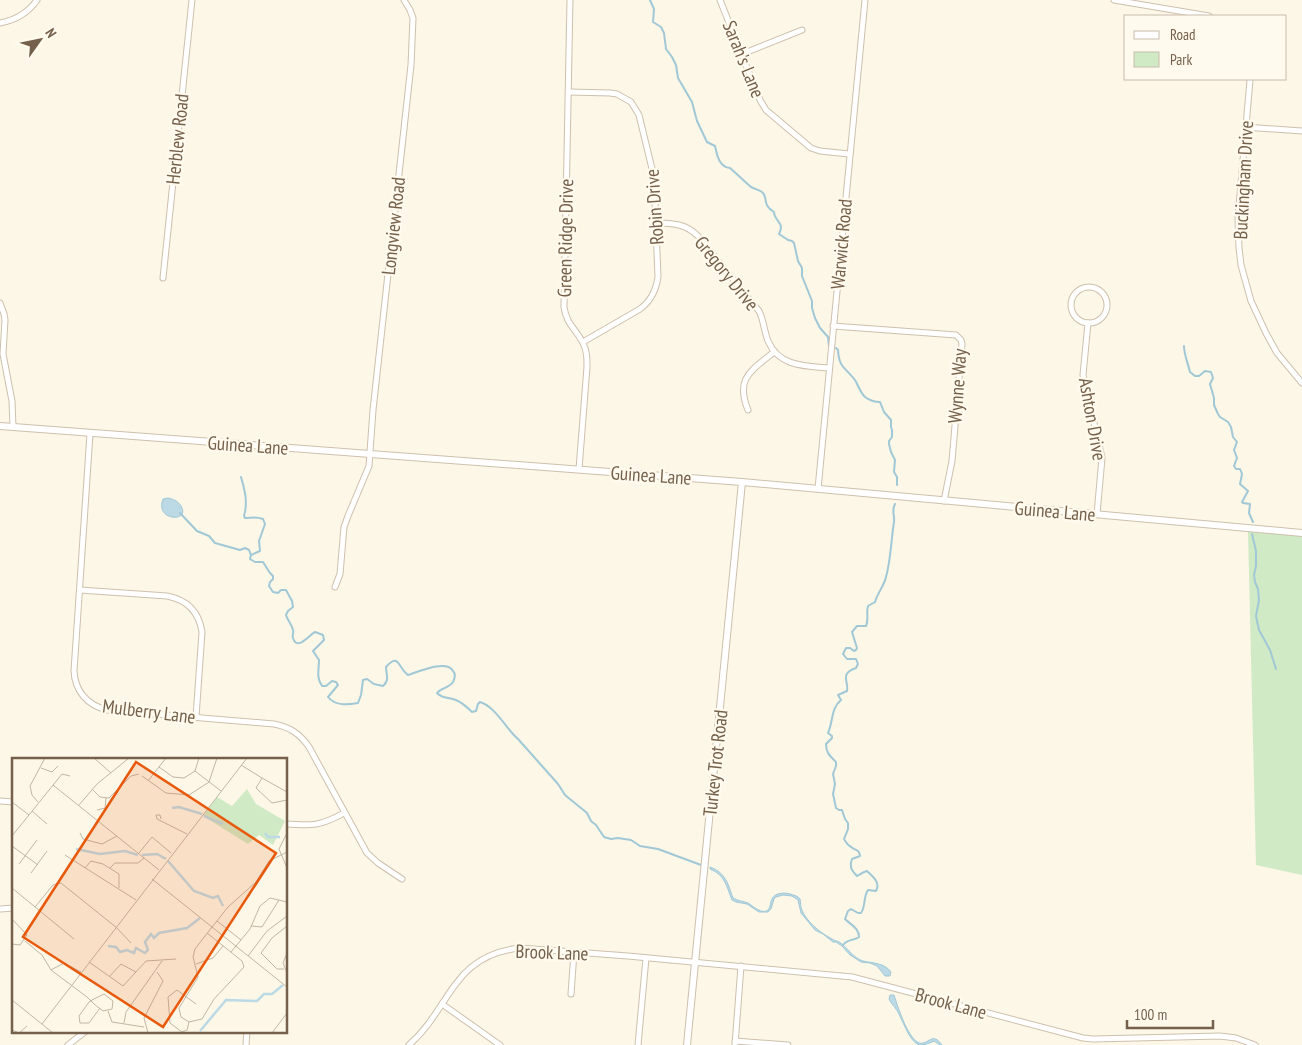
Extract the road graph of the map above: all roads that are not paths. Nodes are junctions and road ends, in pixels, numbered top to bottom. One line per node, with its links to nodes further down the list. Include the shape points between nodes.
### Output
1 (37, 0): 9 (street, via 20,16)
2 (192, 0): 18 (street, Herblew Road)
3 (404, 0): 30 (street, Longview Road, via 413,18 411,65)
4 (570, 0): 13 (street, Green Ridge Drive)
5 (720, 0): 11 (street, Sarah's Lane)
6 (865, 0): 16 (street, Warwick Road)
7 (1114, 0): 8 (street)
8 (1203, 15)
9 (0, 23)
10 (802, 30): 11 (street)
11 (742, 54): 16 (street, Sarah's Lane, via 766,110 811,148)
12 (1250, 80): 14 (street, Buckingham Drive)
13 (569, 92): 17 (street, Robin Drive, via 610,92 625,98 636,108 654,177); 22 (street, Green Ridge Drive, via 564,306 568,322)
14 (1245, 127): 15 (street); 25 (street, Buckingham Drive, via 1238,224 1244,279 1269,339)
15 (1302, 131)
16 (849, 154): 21 (street, Warwick Road)
17 (656, 223): 22 (street, Robin Drive, via 658,277 648,303); 23 (street, Gregory Drive, via 681,225 698,236 759,311)
18 (163, 278)
19 (0, 303): 28 (street, via 5,320 3,354 12,401)
20 (1088, 323): 20 (street, via 1100,320 1107,307 1102,294 1092,288 1081,290 1072,303 1074,315); 35 (street, Ashton Drive, via 1083,375 1102,458)
21 (833, 326): 24 (street, Warwick Road); 34 (street, Wynne Way, via 956,335 961,340 952,461)
22 (583, 342): 31 (street, Green Ridge Drive, via 588,367)
23 (774, 352): 24 (street, via 794,365); 26 (street, via 745,381 743,398)
24 (829, 368): 33 (street, Warwick Road)
25 (1302, 383)
26 (748, 410)
27 (0, 426): 28 (street, Guinea Lane)
28 (13, 428): 29 (street, Guinea Lane)
29 (90, 434): 30 (street, Guinea Lane); 38 (street, Mulberry Lane)
30 (370, 454): 31 (street, Guinea Lane); 37 (street, Longview Road, via 367,472 344,527 340,574)
31 (579, 469): 32 (street, Guinea Lane)
32 (742, 482): 33 (street, Guinea Lane); 45 (street, Turkey Trot Road)
33 (818, 489): 34 (street, Guinea Lane)
34 (944, 501): 35 (street, Guinea Lane)
35 (1097, 514): 36 (street, Guinea Lane)
36 (1302, 533)
37 (335, 587)
38 (80, 590): 39 (street, Mulberry Lane, via 74,675 87,701 107,710); 39 (street, via 167,596 190,606 202,632)
39 (196, 717): 40 (street, Mulberry Lane, via 274,724 298,734 309,747)
40 (344, 813): 41 (street, via 315,825); 42 (street, Mulberry Lane, via 367,853)
41 (288, 824)
42 (402, 879)
43 (574, 952): 44 (street, Brook Lane); 47 (street); 48 (street, Brook Lane, via 520,948 500,951 466,971)
44 (646, 958): 45 (street, Brook Lane); 57 (street)
45 (695, 962): 46 (street, Brook Lane); 58 (street, Turkey Trot Road)
46 (741, 966): 51 (street, Brook Lane, via 859,978 1083,1038); 52 (street)
47 (571, 994)
48 (442, 1004): 55 (street, Brook Lane); 56 (street)
49 (85, 1032): 53 (street)
50 (247, 1032): 54 (street)
51 (1150, 1038): 60 (street); 61 (street, Brook Lane, via 1225,1036)
52 (735, 1043): 59 (street)
53 (68, 1045)
54 (246, 1045)
55 (409, 1045)
56 (500, 1045)
57 (638, 1045)
58 (687, 1045)
59 (788, 1045)
60 (1151, 1045)
61 (1255, 1045)

